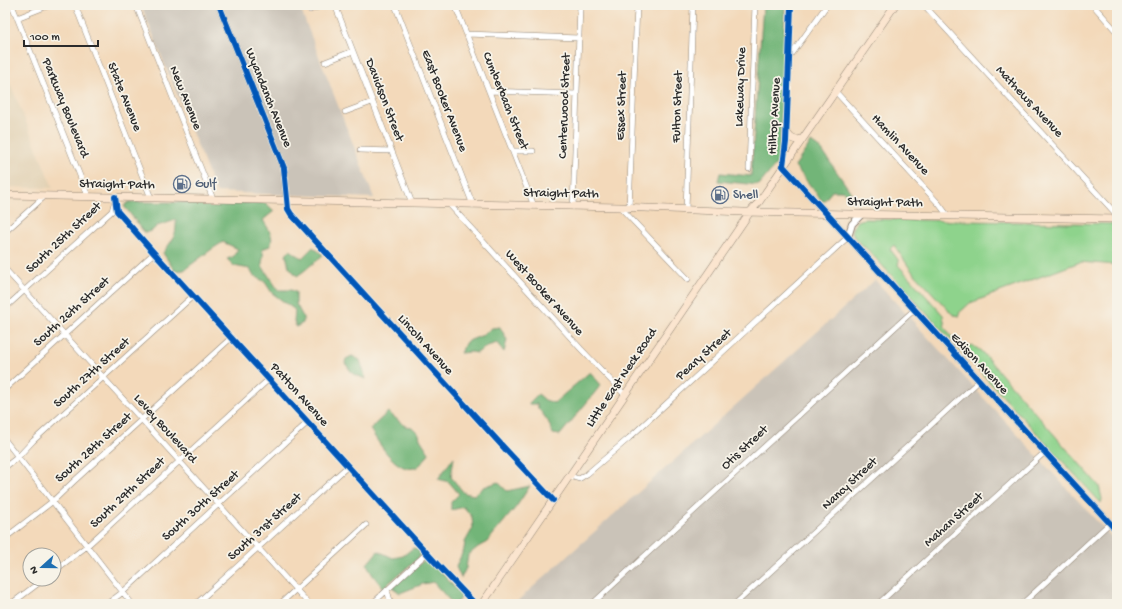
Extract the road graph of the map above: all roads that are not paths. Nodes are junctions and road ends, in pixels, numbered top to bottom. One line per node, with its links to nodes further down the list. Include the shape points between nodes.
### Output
1 (12, 5): 20 (street, Parkway Boulevard)
2 (50, 5): 20 (street)
3 (76, 5): 44 (street, State Avenue)
4 (136, 5): 45 (street, New Avenue)
5 (219, 5): 46 (street, Wyandanch Avenue, via 284,168)
6 (323, 5): 19 (street)
7 (335, 5): 24 (street, Davidson Street)
8 (395, 5): 49 (street, East Booker Avenue)
9 (455, 5): 22 (street, Cumberbach Street)
10 (580, 5): 23 (street, Centerwood Street)
11 (637, 5): 53 (street, Essex Street)
12 (693, 5): 54 (street, Fulton Street)
13 (755, 5): 39 (street, Lakeway Drive)
14 (791, 5): 25 (street, Hilltop Avenue)
15 (827, 5): 25 (street)
16 (895, 5): 28 (main road, Little East Neck Road)
17 (924, 5): 58 (street, Mathews Avenue)
18 (1092, 5): 21 (street)
19 (310, 10)
20 (17, 18): 42 (street, Parkway Boulevard)
21 (1117, 32)
22 (466, 34): 23 (street); 27 (street, Cumberbach Street)
23 (579, 38): 29 (street, Centerwood Street)
24 (353, 52): 26 (street); 30 (street, Davidson Street)
25 (789, 59): 32 (street, Hilltop Avenue)
26 (325, 62)
27 (489, 91): 29 (street); 36 (street, Cumberbach Street)
28 (835, 91): 33 (main road, Little East Neck Road); 59 (street, Hamlin Avenue)
29 (577, 94): 51 (street, Centerwood Street)
30 (372, 102): 31 (street); 35 (street, Davidson Street)
31 (344, 112)
32 (787, 133): 33 (main road, via 790,138); 38 (street, Hilltop Avenue)
33 (801, 139): 38 (main road, Little East Neck Road)
34 (360, 150): 35 (street)
35 (392, 151): 47 (street, Davidson Street)
36 (513, 151): 37 (street); 50 (street, Cumberbach Street)
37 (533, 151)
38 (783, 166): 55 (main road, Little East Neck Road); 56 (street, Hilltop Avenue)
39 (749, 170)
40 (5, 195): 41 (main road, Straight Path)
41 (46, 196): 42 (main road, Straight Path); 61 (street)
42 (88, 196): 43 (main road, Straight Path)
43 (115, 197): 44 (main road, Straight Path); 63 (street, Patton Avenue, via 117,211); 66 (street, South 25th Street, via 112,211)
44 (151, 198): 45 (main road, Straight Path)
45 (213, 199): 46 (main road, Straight Path)
46 (287, 201): 47 (main road, Straight Path); 86 (street, Lincoln Avenue, via 291,214)
47 (412, 203): 48 (main road, Straight Path)
48 (449, 204): 49 (main road, Straight Path); 76 (street, West Booker Avenue)
49 (473, 205): 50 (main road, Straight Path)
50 (534, 206): 51 (main road, Straight Path)
51 (573, 207): 52 (main road, Straight Path)
52 (620, 207): 53 (main road, Straight Path); 65 (street)
53 (629, 209): 54 (main road, Straight Path)
54 (686, 210): 55 (main road, Straight Path)
55 (750, 212): 56 (main road, Straight Path); 76 (main road, Little East Neck Road)
56 (825, 213): 57 (main road, Straight Path); 62 (street, Edison Avenue)
57 (862, 214): 59 (main road, Straight Path); 62 (street, via 852,224)
58 (1117, 215)
59 (948, 216): 60 (main road, Straight Path)
60 (1117, 219)
61 (5, 232)
62 (848, 237): 69 (street, Edison Avenue); 85 (street, Peary Street, via 629,438 587,474 579,479)
63 (154, 253): 67 (street, Patton Avenue); 70 (street, South 26th Street)
64 (5, 269): 66 (street, Levey Boulevard)
65 (688, 279)
66 (25, 290): 68 (street, South 25th Street); 70 (street, Levey Boulevard)
67 (193, 296): 71 (street, Patton Avenue); 72 (street, South 27th Street)
68 (5, 308)
69 (914, 310): 74 (street, Edison Avenue); 111 (street, Otis Street)
70 (64, 334): 72 (street, Levey Boulevard); 75 (street, South 26th Street)
71 (232, 338): 73 (street, Patton Avenue); 77 (street, South 28th Street)
72 (104, 377): 77 (street, Levey Boulevard); 81 (street, South 27th Street)
73 (269, 379): 78 (street, Patton Avenue); 82 (street, South 29th Street)
74 (979, 381): 80 (street, Edison Avenue); 112 (street, Nancy Street)
75 (5, 389)
76 (625, 395): 85 (main road, Little East Neck Road)
77 (142, 419): 82 (street, Levey Boulevard); 87 (street, South 28th Street)
78 (308, 422): 83 (street, Patton Avenue); 88 (street, South 30th Street)
79 (5, 440): 81 (street)
80 (1044, 452): 89 (street, Edison Avenue); 113 (street, Mahan Street)
81 (18, 457): 84 (street, South 27th Street); 87 (street)
82 (179, 461): 88 (street, Levey Boulevard); 93 (street, South 29th Street)
83 (348, 466): 94 (street, South 31st Street); 95 (street, Patton Avenue)
84 (5, 467)
85 (570, 476): 86 (main road, Little East Neck Road)
86 (553, 500): 110 (main road, Little East Neck Road)
87 (53, 501): 92 (street, South 28th Street); 93 (street)
88 (219, 504): 94 (street, Levey Boulevard); 100 (street, South 30th Street)
89 (1110, 523): 91 (street, Edison Avenue); 114 (street)
90 (366, 525): 98 (street)
91 (1117, 531)
92 (5, 538)
93 (87, 546): 96 (street, South 29th Street); 100 (street)
94 (258, 548): 98 (street, Levey Boulevard); 104 (street, South 31st Street)
95 (427, 553): 99 (street); 109 (street, Patton Avenue)
96 (62, 565)
97 (33, 587): 101 (street)
98 (296, 589): 105 (street); 106 (street, Levey Boulevard)
99 (387, 590): 107 (street); 108 (street)
100 (123, 592): 102 (street, South 30th Street); 103 (street)
101 (11, 604)
102 (107, 604)
103 (132, 604)
104 (196, 604)
105 (280, 604)
106 (309, 604)
107 (372, 604)
108 (391, 604)
109 (475, 604)
110 (482, 604)
111 (592, 604)
112 (735, 604)
113 (878, 604)
114 (1022, 604)

